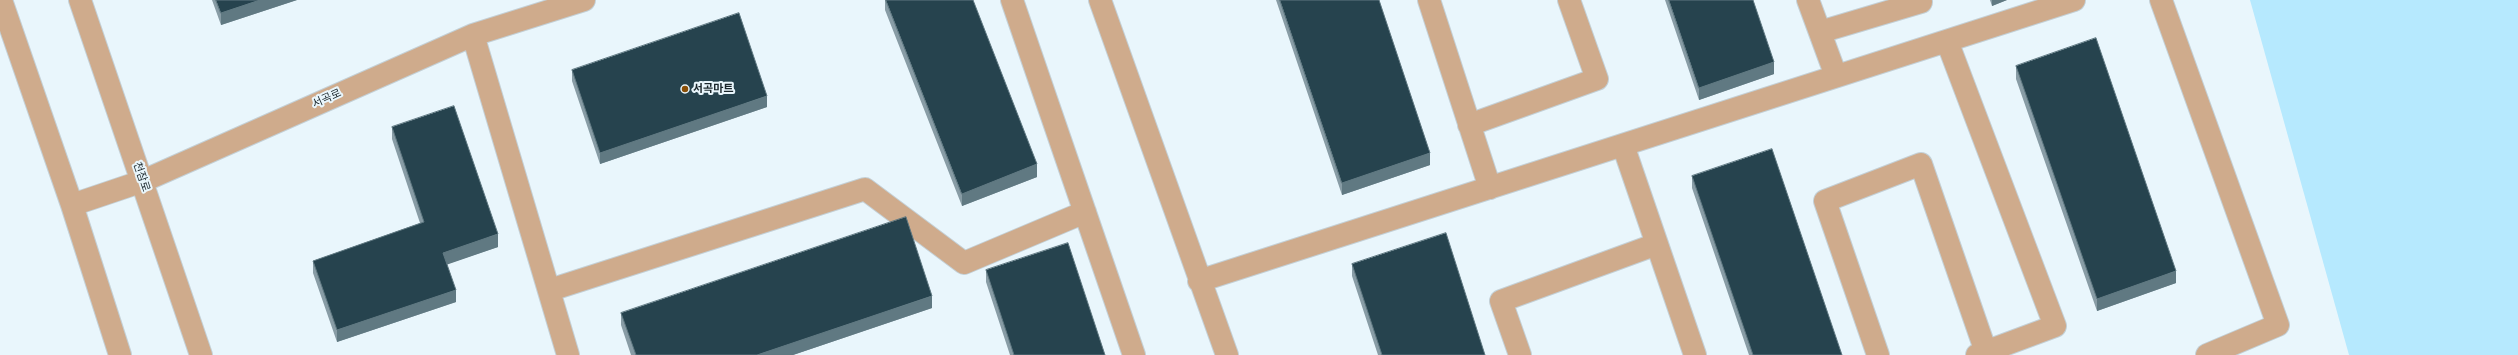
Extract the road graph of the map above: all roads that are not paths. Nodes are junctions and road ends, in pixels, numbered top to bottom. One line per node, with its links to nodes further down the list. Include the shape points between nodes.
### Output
1 (1, 0): 20 (street)
2 (80, 0): 18 (street, 천잠로)
3 (584, 0): 13 (street, 서곡로)
4 (1012, 0): 21 (street)
5 (1100, 0): 23 (street)
6 (1428, 0): 16 (street)
7 (1569, 0): 16 (street, via 1597,79)
8 (1808, 0): 12 (street)
9 (1920, 0): 12 (street, via 1921,2)
10 (2074, 0): 14 (street)
11 (2161, 0): 34 (street, via 2278,325)
12 (1820, 32): 15 (street)
13 (473, 35): 18 (street, 서곡로); 24 (street)
14 (1947, 41): 15 (street); 25 (street, via 2055,326)
15 (1836, 76): 17 (street)
16 (1469, 125): 19 (street)
17 (1623, 145): 19 (street); 22 (street)
18 (142, 181): 20 (street, 서곡로); 27 (street, 천잠로)
19 (1490, 188): 23 (street)
20 (72, 206): 26 (street)
21 (1085, 212): 24 (street, via 964,263 865,189); 29 (street)
22 (1657, 244): 31 (street, via 1501,301); 32 (street)
23 (1199, 281): 30 (street)
24 (550, 290): 28 (street)
25 (1981, 353): 33 (street, via 1921,164 1825,202)
26 (120, 355)
27 (201, 355)
28 (568, 355)
29 (1134, 355)
30 (1227, 355)
31 (1520, 355)
32 (1695, 355)
33 (1878, 355)
34 (2207, 355)

